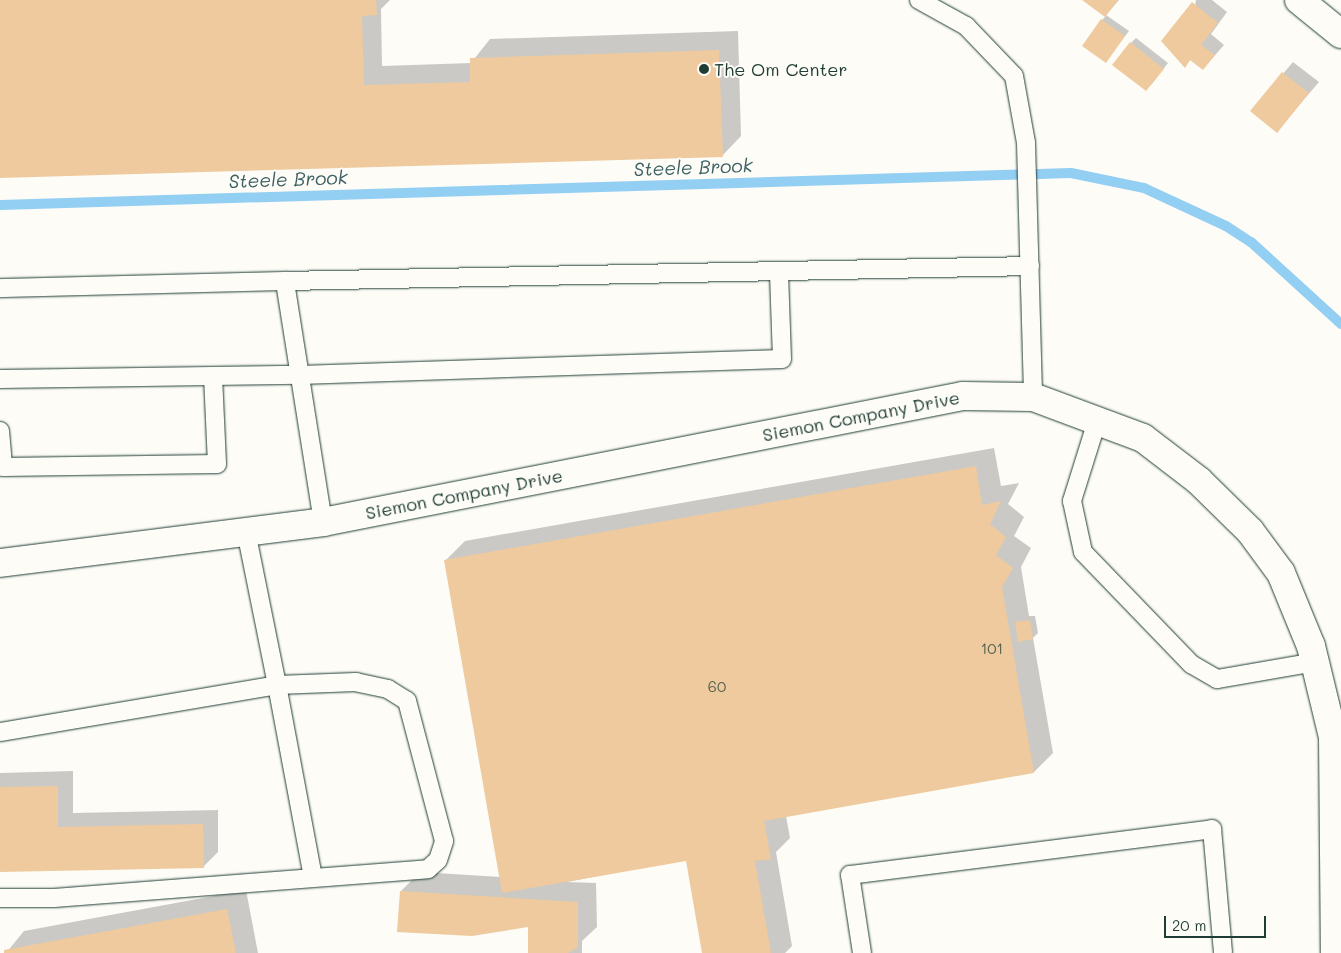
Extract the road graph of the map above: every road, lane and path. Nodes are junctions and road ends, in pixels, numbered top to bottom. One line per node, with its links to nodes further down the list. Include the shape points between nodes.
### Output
1 (919, 0): 4 (lane, via 966,26 1014,76 1026,143)
2 (1299, 0): 3 (street)
3 (1341, 34)
4 (1030, 266): 5 (lane); 11 (lane)
5 (779, 271): 6 (lane); 9 (lane, via 782,359)
6 (285, 281): 7 (lane); 9 (lane)
7 (0, 288)
8 (213, 376): 9 (lane); 10 (lane); 13 (lane, via 217,464 3,467)
9 (300, 376): 14 (lane)
10 (0, 379)
11 (1033, 397): 12 (street, Siemon Company Drive); 14 (street, Siemon Company Drive, via 962,396)
12 (1096, 421): 17 (street, Siemon Company Drive, via 1143,438 1199,481 1250,531 1281,573); 17 (lane, via 1072,501 1083,552 1191,664 1218,680)
13 (0, 431)
14 (323, 522): 15 (street, Siemon Company Drive)
15 (246, 531): 16 (street, Siemon Company Drive); 18 (lane)
16 (0, 563)
17 (1315, 662): 20 (street, Siemon Company Drive)
18 (277, 685): 19 (lane); 21 (lane); 21 (lane, via 356,682 388,689 407,701 444,841 438,860 428,869)
19 (0, 732)
20 (1337, 736): 25 (street, Siemon Company Drive)
21 (313, 878): 22 (lane)
22 (0, 898)
23 (862, 953): 24 (lane, via 850,875 1212,829)
24 (1223, 953)
25 (1334, 953)

